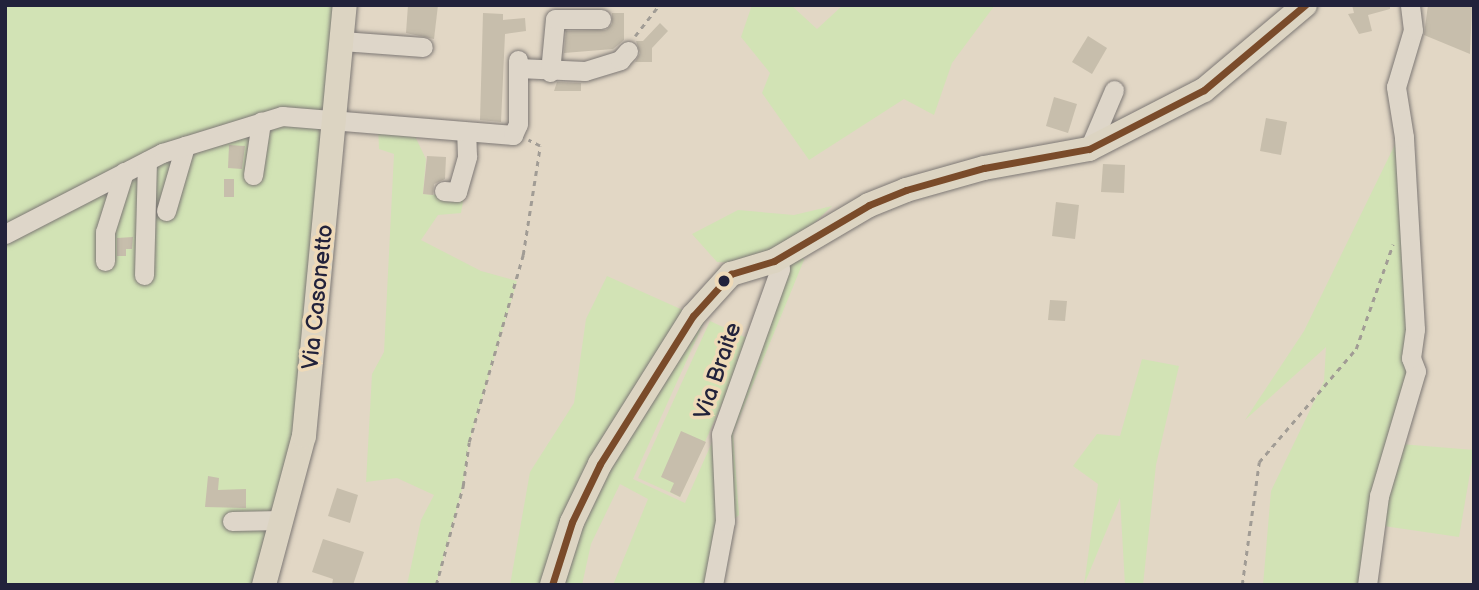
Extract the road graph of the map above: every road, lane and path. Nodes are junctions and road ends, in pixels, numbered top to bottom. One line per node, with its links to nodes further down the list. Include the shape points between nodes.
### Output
1 (345, 5): 6 (main road, Via Casonetto)
2 (659, 5): 8 (path, via 631,39)
3 (1305, 5): 16 (main road, via 1204,90)
4 (1410, 5): 34 (street, via 1413,30 1396,87 1404,136 1415,329 1411,358 1416,371 1379,496)
5 (601, 19): 9 (street, via 555,19)
6 (342, 41): 7 (street); 12 (main road, Via Casonetto)
7 (423, 47)
8 (628, 51): 9 (street, via 620,60 585,71)
9 (550, 72): 14 (street, via 518,64 518,124)
10 (1114, 90): 16 (street)
11 (261, 122): 12 (street, via 282,116); 15 (street); 19 (street)
12 (334, 123): 13 (street); 27 (main road, Via Casonetto, via 304,436)
13 (466, 132): 14 (street); 20 (street, via 467,156 457,192)
14 (513, 135): 30 (path, via 540,146 528,228)
15 (185, 146): 17 (street); 21 (street)
16 (1089, 149): 24 (main road, via 984,168 906,190 869,205)
17 (147, 161): 18 (street); 26 (street)
18 (124, 172): 23 (street); 25 (street, via 105,232)
19 (253, 175)
20 (444, 191)
21 (166, 211)
22 (1398, 231): 33 (path, via 1356,349 1259,462)
23 (5, 234)
24 (778, 258): 31 (main road, via 731,274 693,316 600,464 572,522); 32 (street, Via Braite, via 780,269 721,434 725,521)
25 (105, 261)
26 (144, 275)
27 (281, 520): 28 (street); 29 (main road, Via Casonetto)
28 (232, 521)
29 (264, 585)
30 (436, 585)
31 (552, 585)
32 (713, 585)
33 (1242, 585)
34 (1367, 585)

